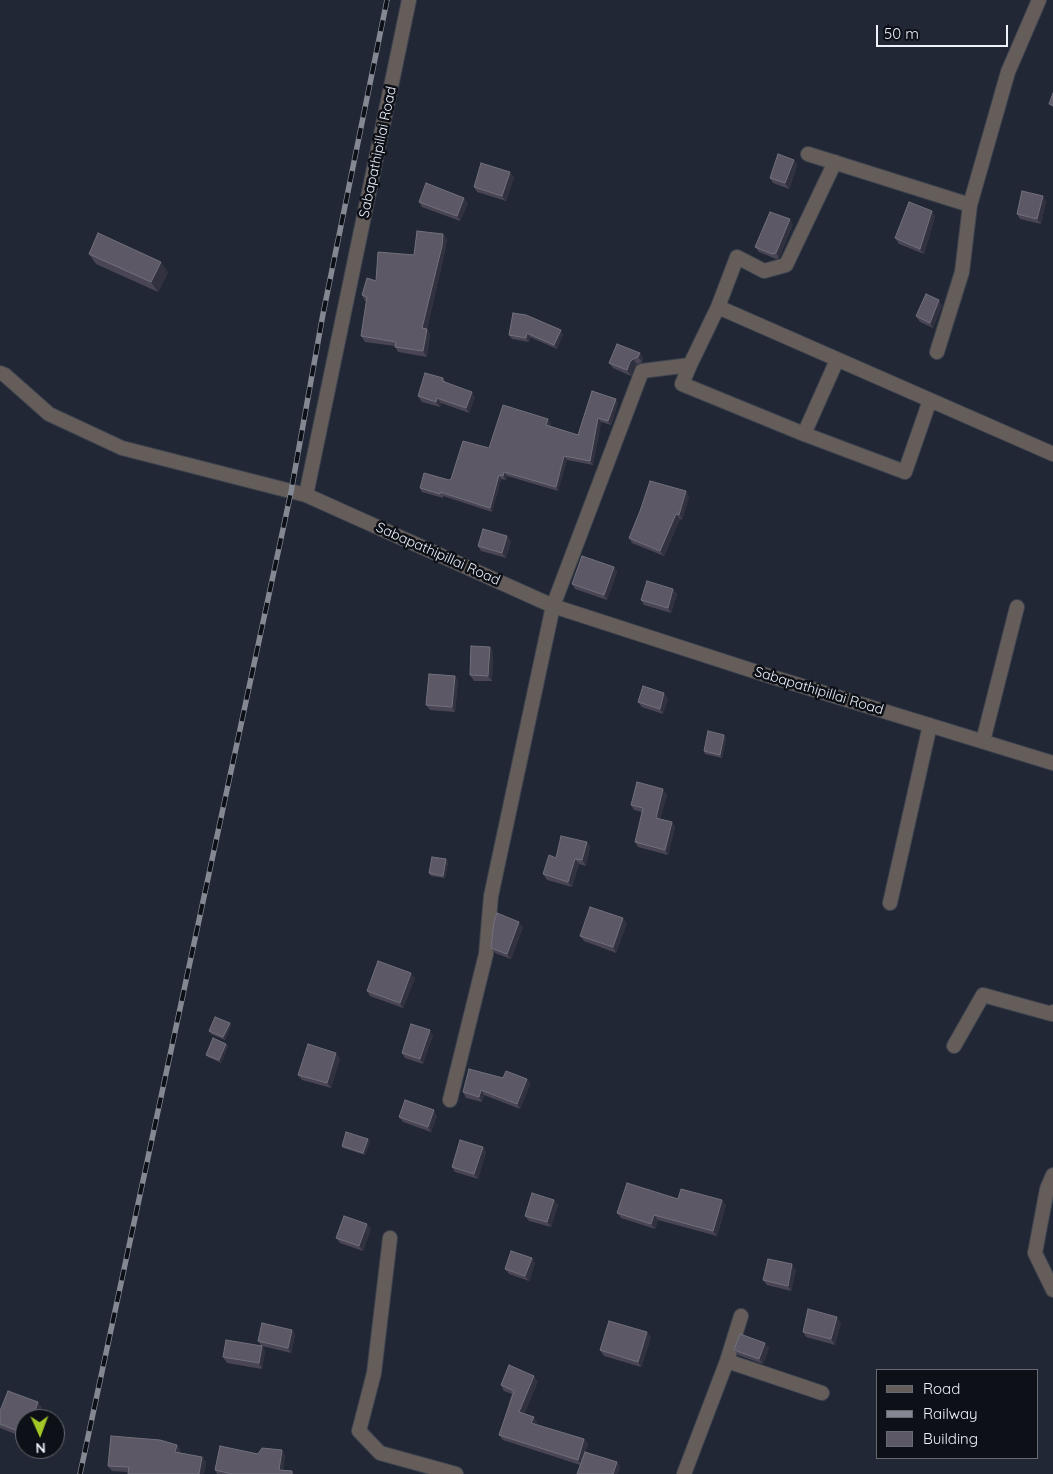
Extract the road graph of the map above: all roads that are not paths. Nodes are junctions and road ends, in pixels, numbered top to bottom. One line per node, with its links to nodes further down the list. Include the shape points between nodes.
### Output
1 (409, 0): 14 (street, Sabapathipillai Road)
2 (1039, 0): 5 (street, via 1008,72)
3 (808, 154): 4 (street)
4 (835, 162): 5 (street); 6 (street, via 786,264 764,271 737,257)
5 (970, 205): 7 (street, via 962,272)
6 (718, 307): 8 (street); 9 (street)
7 (937, 352)
8 (837, 360): 11 (street); 12 (street)
9 (690, 365): 12 (street, via 682,384); 15 (street, via 642,371)
10 (0, 373): 14 (street, via 49,414 122,448)
11 (930, 400): 12 (street, via 905,472); 13 (street)
12 (804, 434)
13 (1053, 454)
14 (306, 495): 15 (street, Sabapathipillai Road)
15 (552, 606): 17 (street, Sabapathipillai Road); 23 (street, via 491,896 486,954)
16 (1017, 608): 18 (street)
17 (930, 725): 18 (street, Sabapathipillai Road); 20 (street)
18 (983, 742): 19 (street, Sabapathipillai Road)
19 (1053, 763)
20 (890, 903)
21 (1053, 1012): 22 (street, via 983,995)
22 (954, 1046)
23 (450, 1100)
24 (1053, 1175): 26 (street, via 1047,1189 1035,1253)
25 (390, 1238): 30 (street, via 374,1373 359,1431 380,1453)
26 (1053, 1290)
27 (741, 1316): 28 (street)
28 (728, 1361): 29 (street); 31 (street)
29 (822, 1393)
30 (456, 1474)
31 (684, 1474)

